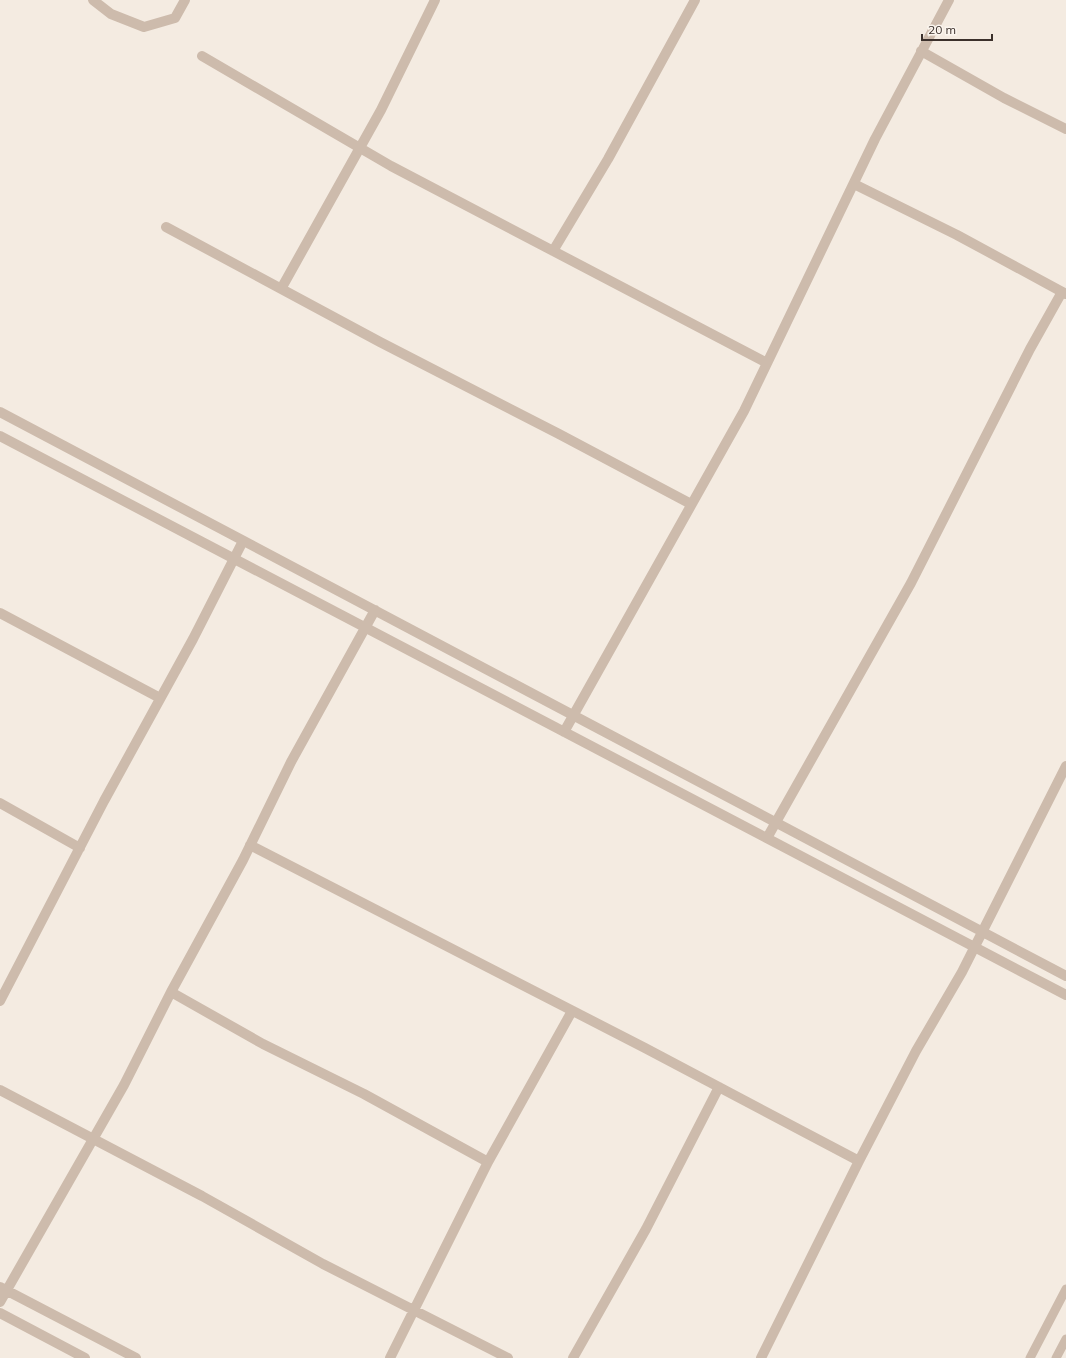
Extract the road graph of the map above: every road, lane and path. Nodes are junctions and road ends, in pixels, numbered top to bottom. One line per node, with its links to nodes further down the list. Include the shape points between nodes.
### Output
1 (93, 0): 2 (street, via 111,14 144,27 175,18)
2 (185, 0)
3 (435, 0): 9 (street)
4 (695, 0): 12 (street, via 608,159)
5 (948, 0): 6 (street)
6 (921, 51): 8 (street, via 1004,98); 10 (street)
7 (202, 56): 9 (street)
8 (1066, 129)
9 (360, 148): 12 (street); 13 (street)
10 (854, 184): 14 (street, via 957,235); 15 (street)
11 (166, 227): 13 (street)
12 (553, 251): 15 (street)
13 (281, 289): 18 (street)
14 (1064, 293): 29 (street, via 1022,362 911,582)
15 (767, 363): 18 (street, via 744,411)
16 (0, 412): 19 (street)
17 (0, 436): 20 (street)
18 (691, 504): 25 (street)
19 (243, 541): 20 (street); 21 (street)
20 (235, 559): 23 (street); 24 (street)
21 (375, 610): 23 (street); 25 (street)
22 (0, 613): 24 (street)
23 (366, 628): 26 (street); 31 (street, via 291,762)
24 (160, 698): 32 (street)
25 (574, 715): 26 (street); 29 (street)
26 (564, 732): 30 (street)
27 (1066, 766): 33 (street)
28 (0, 803): 32 (street)
29 (776, 822): 30 (street); 33 (street)
30 (767, 838): 34 (street)
31 (250, 845): 36 (street); 39 (street)
32 (80, 848): 38 (street)
33 (982, 932): 34 (street); 35 (street)
34 (974, 947): 37 (street); 44 (street, via 916,1051)
35 (1066, 976)
36 (171, 992): 42 (street); 43 (street, via 263,1044 364,1094)
37 (1066, 995)
38 (0, 1001)
39 (572, 1011): 40 (street); 43 (street)
40 (719, 1087): 44 (street); 55 (street, via 646,1229)
41 (0, 1090): 42 (street)
42 (94, 1138): 45 (street); 48 (street, via 323,1264)
43 (488, 1162): 48 (street)
44 (859, 1162): 56 (street)
45 (3, 1289): 47 (street); 52 (street)
46 (1066, 1289): 57 (lane)
47 (0, 1302)
48 (416, 1310): 53 (street); 54 (street)
49 (0, 1313): 51 (street)
50 (1066, 1339): 58 (lane)
51 (85, 1358)
52 (136, 1358)
53 (390, 1358)
54 (508, 1358)
55 (573, 1358)
56 (761, 1358)
57 (1030, 1358)
58 (1056, 1358)

